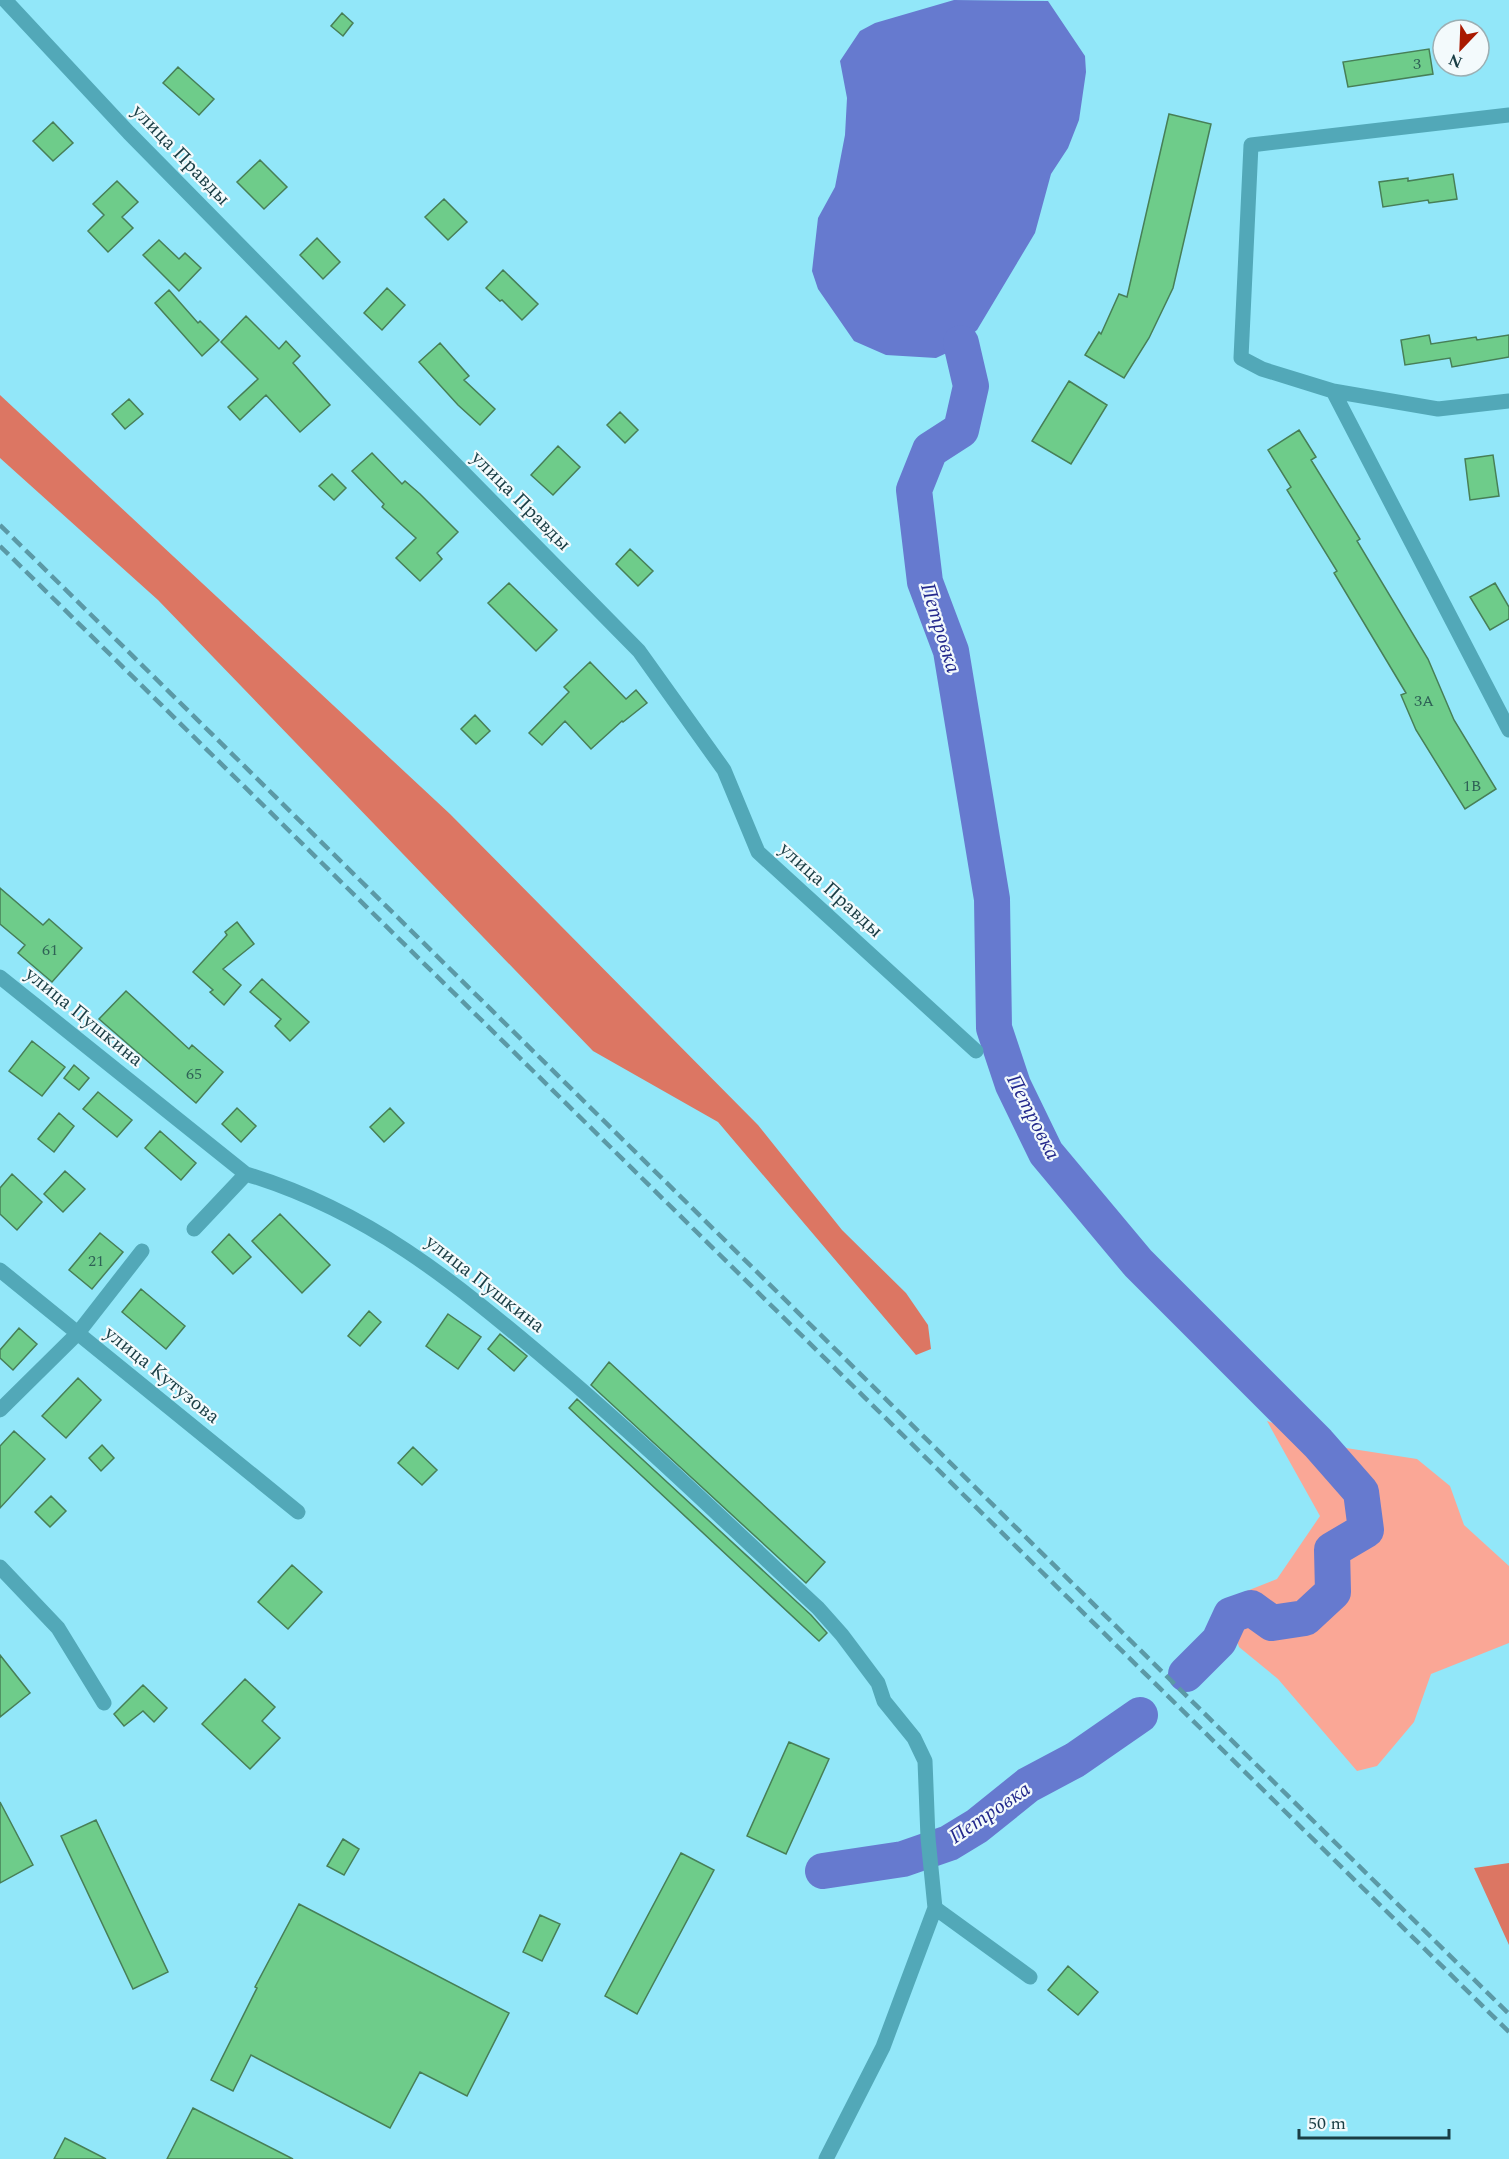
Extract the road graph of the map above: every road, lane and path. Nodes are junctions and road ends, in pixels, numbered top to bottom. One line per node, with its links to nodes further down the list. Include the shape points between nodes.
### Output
1 (5, 0): 7 (street, улица Правды, via 129,133 639,651 724,770 759,852)
2 (1509, 115): 3 (street, via 1251,145 1241,358 1262,369)
3 (1333, 391): 4 (street, via 1438,409); 5 (street)
4 (1509, 401)
5 (1509, 730)
6 (0, 977): 8 (street, улица Пушкина)
7 (976, 1051)
8 (246, 1174): 9 (street); 17 (street, улица Пушкина, via 287,1186 347,1214 429,1264 600,1405 819,1608 878,1683 884,1701 914,1738 925,1761)
9 (194, 1229)
10 (142, 1251): 12 (street)
11 (0, 1270): 12 (street, улица Кутузова)
12 (78, 1333): 13 (street); 14 (street, улица Кутузова)
13 (0, 1410)
14 (298, 1512)
15 (0, 1567): 16 (street, via 57,1628)
16 (104, 1702)
17 (934, 1908): 18 (street); 19 (street, via 883,2047)
18 (1030, 1977)
19 (826, 2159)

